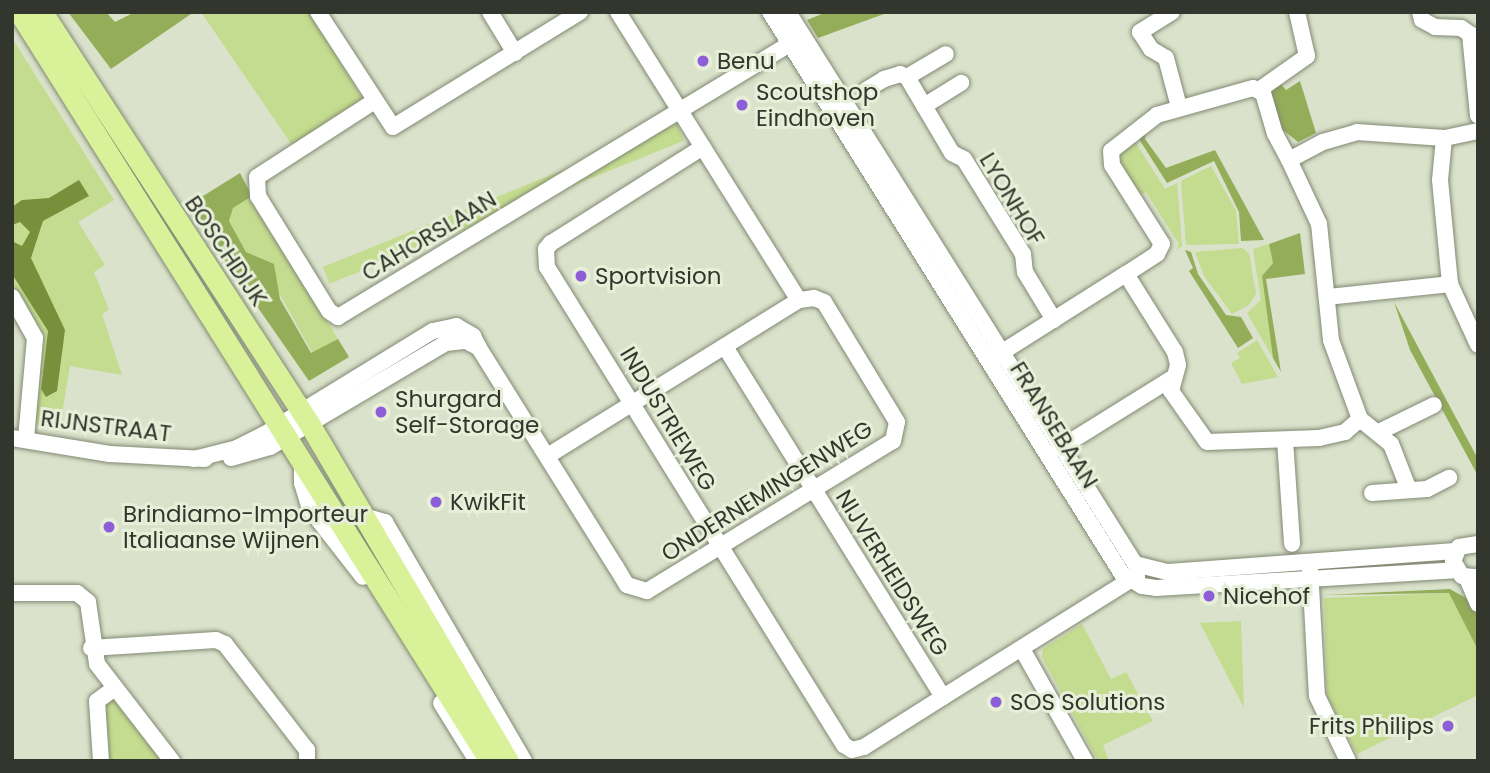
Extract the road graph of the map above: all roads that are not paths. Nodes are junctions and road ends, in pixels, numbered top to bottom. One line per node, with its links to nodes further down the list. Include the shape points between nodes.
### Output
1 (19, 12): 44 (main road, BOSCHDIJK)
2 (42, 12): 41 (main road, BOSCHDIJK)
3 (318, 12): 20 (street)
4 (490, 12): 13 (street)
5 (580, 12): 13 (street)
6 (618, 12): 23 (street)
7 (770, 12): 12 (street, FRANSEBAAN)
8 (788, 12): 12 (street, FRANSEBAAN)
9 (1172, 12): 22 (street, via 1140,32 1151,49 1166,58)
10 (1297, 12): 19 (street, via 1307,56)
11 (1420, 12): 15 (street, via 1422,20 1435,27 1461,28 1469,34)
12 (796, 40): 23 (street, CAHORSLAAN); 37 (street, FRANSEBAAN)
13 (515, 53): 20 (street, via 399,126 387,124)
14 (946, 54): 16 (street)
15 (1476, 70): 24 (street)
16 (907, 77): 18 (street, via 900,74 884,79); 21 (street, LYONHOF)
17 (961, 83): 21 (street)
18 (866, 90)
19 (1259, 90): 22 (street); 28 (street)
20 (373, 102): 23 (street, CAHORSLAAN, via 257,177 258,196 329,311 338,317)
21 (924, 106): 34 (street, LYONHOF, via 952,153 964,159 1023,254 1025,272)
22 (1179, 107): 29 (street, via 1148,121 1111,151 1112,165 1162,244 1157,254)
23 (681, 110): 27 (street)
24 (1478, 116)
25 (1478, 131): 26 (street)
26 (1444, 138): 28 (street, via 1357,132 1323,142); 30 (street, via 1440,180)
27 (703, 147): 33 (street); 39 (street, INDUSTRIEWEG, via 546,249 547,267)
28 (1289, 160): 32 (street, via 1319,224)
29 (1126, 274): 34 (street); 38 (street, via 1175,352 1178,365)
30 (1450, 284): 32 (street); 35 (street)
31 (12, 297): 45 (street, via 35,338)
32 (1327, 297): 42 (street, via 1331,340)
33 (799, 300): 36 (street); 51 (street, ONDERNEMINGENWEG, via 824,302 897,422 893,441)
34 (1054, 320): 37 (street)
35 (1478, 345)
36 (725, 347): 39 (street); 51 (street, NIJVERHEIDSWEG)
37 (995, 357): 47 (street, FRANSEBAAN); 62 (street, FRANSEBAAN, via 1113,563)
38 (1171, 379): 46 (street, via 1171,391 1207,442); 47 (street)
39 (632, 403): 48 (street); 57 (street, INDUSTRIEWEG)
40 (1434, 405): 43 (street)
41 (306, 418): 44 (street, RIJNSTRAAT); 48 (street, RIJNSTRAAT, via 413,354 433,331 456,326 473,336); 54 (main road, BOSCHDIJK)
42 (1360, 419): 43 (street); 46 (street, via 1342,433)
43 (1379, 432): 52 (street, via 1391,443)
44 (282, 433): 45 (street, RIJNSTRAAT, via 240,457 194,459 110,454); 49 (main road, BOSCHDIJK)
45 (19, 439)
46 (1285, 440): 55 (street)
47 (1060, 448): 59 (street, FRANSEBAAN, via 1126,554)
48 (547, 456): 57 (street, ONDERNEMINGENWEG, via 616,567 636,590 647,591)
49 (302, 466): 72 (street, BOSCHDIJK, via 310,509 356,566); 73 (main road, BOSCHDIJK, via 388,594)
50 (1449, 478): 52 (street, via 1427,489)
51 (813, 490): 57 (street, ONDERNEMINGENWEG); 68 (street, NIJVERHEIDSWEG)
52 (1409, 490): 53 (street)
53 (1372, 493)
54 (367, 517): 74 (main road, BOSCHDIJK); 75 (street, BOSCHDIJK, via 385,522)
55 (1292, 544)
56 (1478, 544): 58 (street, via 1464,544)
57 (719, 547): 68 (street, INDUSTRIEWEG, via 844,745 852,750)
58 (1455, 551): 60 (street); 61 (street)
59 (1145, 569): 60 (street); 62 (street)
60 (1310, 571): 61 (street); 62 (street, via 1156,588); 77 (street, via 1317,696)
61 (1467, 575): 64 (street)
62 (1131, 581): 66 (street)
63 (12, 593): 65 (street, via 77,593 88,602)
64 (1478, 604)
65 (91, 648): 67 (street); 71 (street, via 216,640 225,644 307,750)
66 (1022, 649): 68 (street); 76 (street)
67 (115, 688): 69 (street, via 97,701); 70 (street)
68 (943, 696)
69 (101, 761)
70 (172, 761)
71 (307, 761)
72 (477, 761)
73 (490, 761)
74 (508, 761)
75 (524, 761)
76 (1085, 761)
77 (1348, 761)

